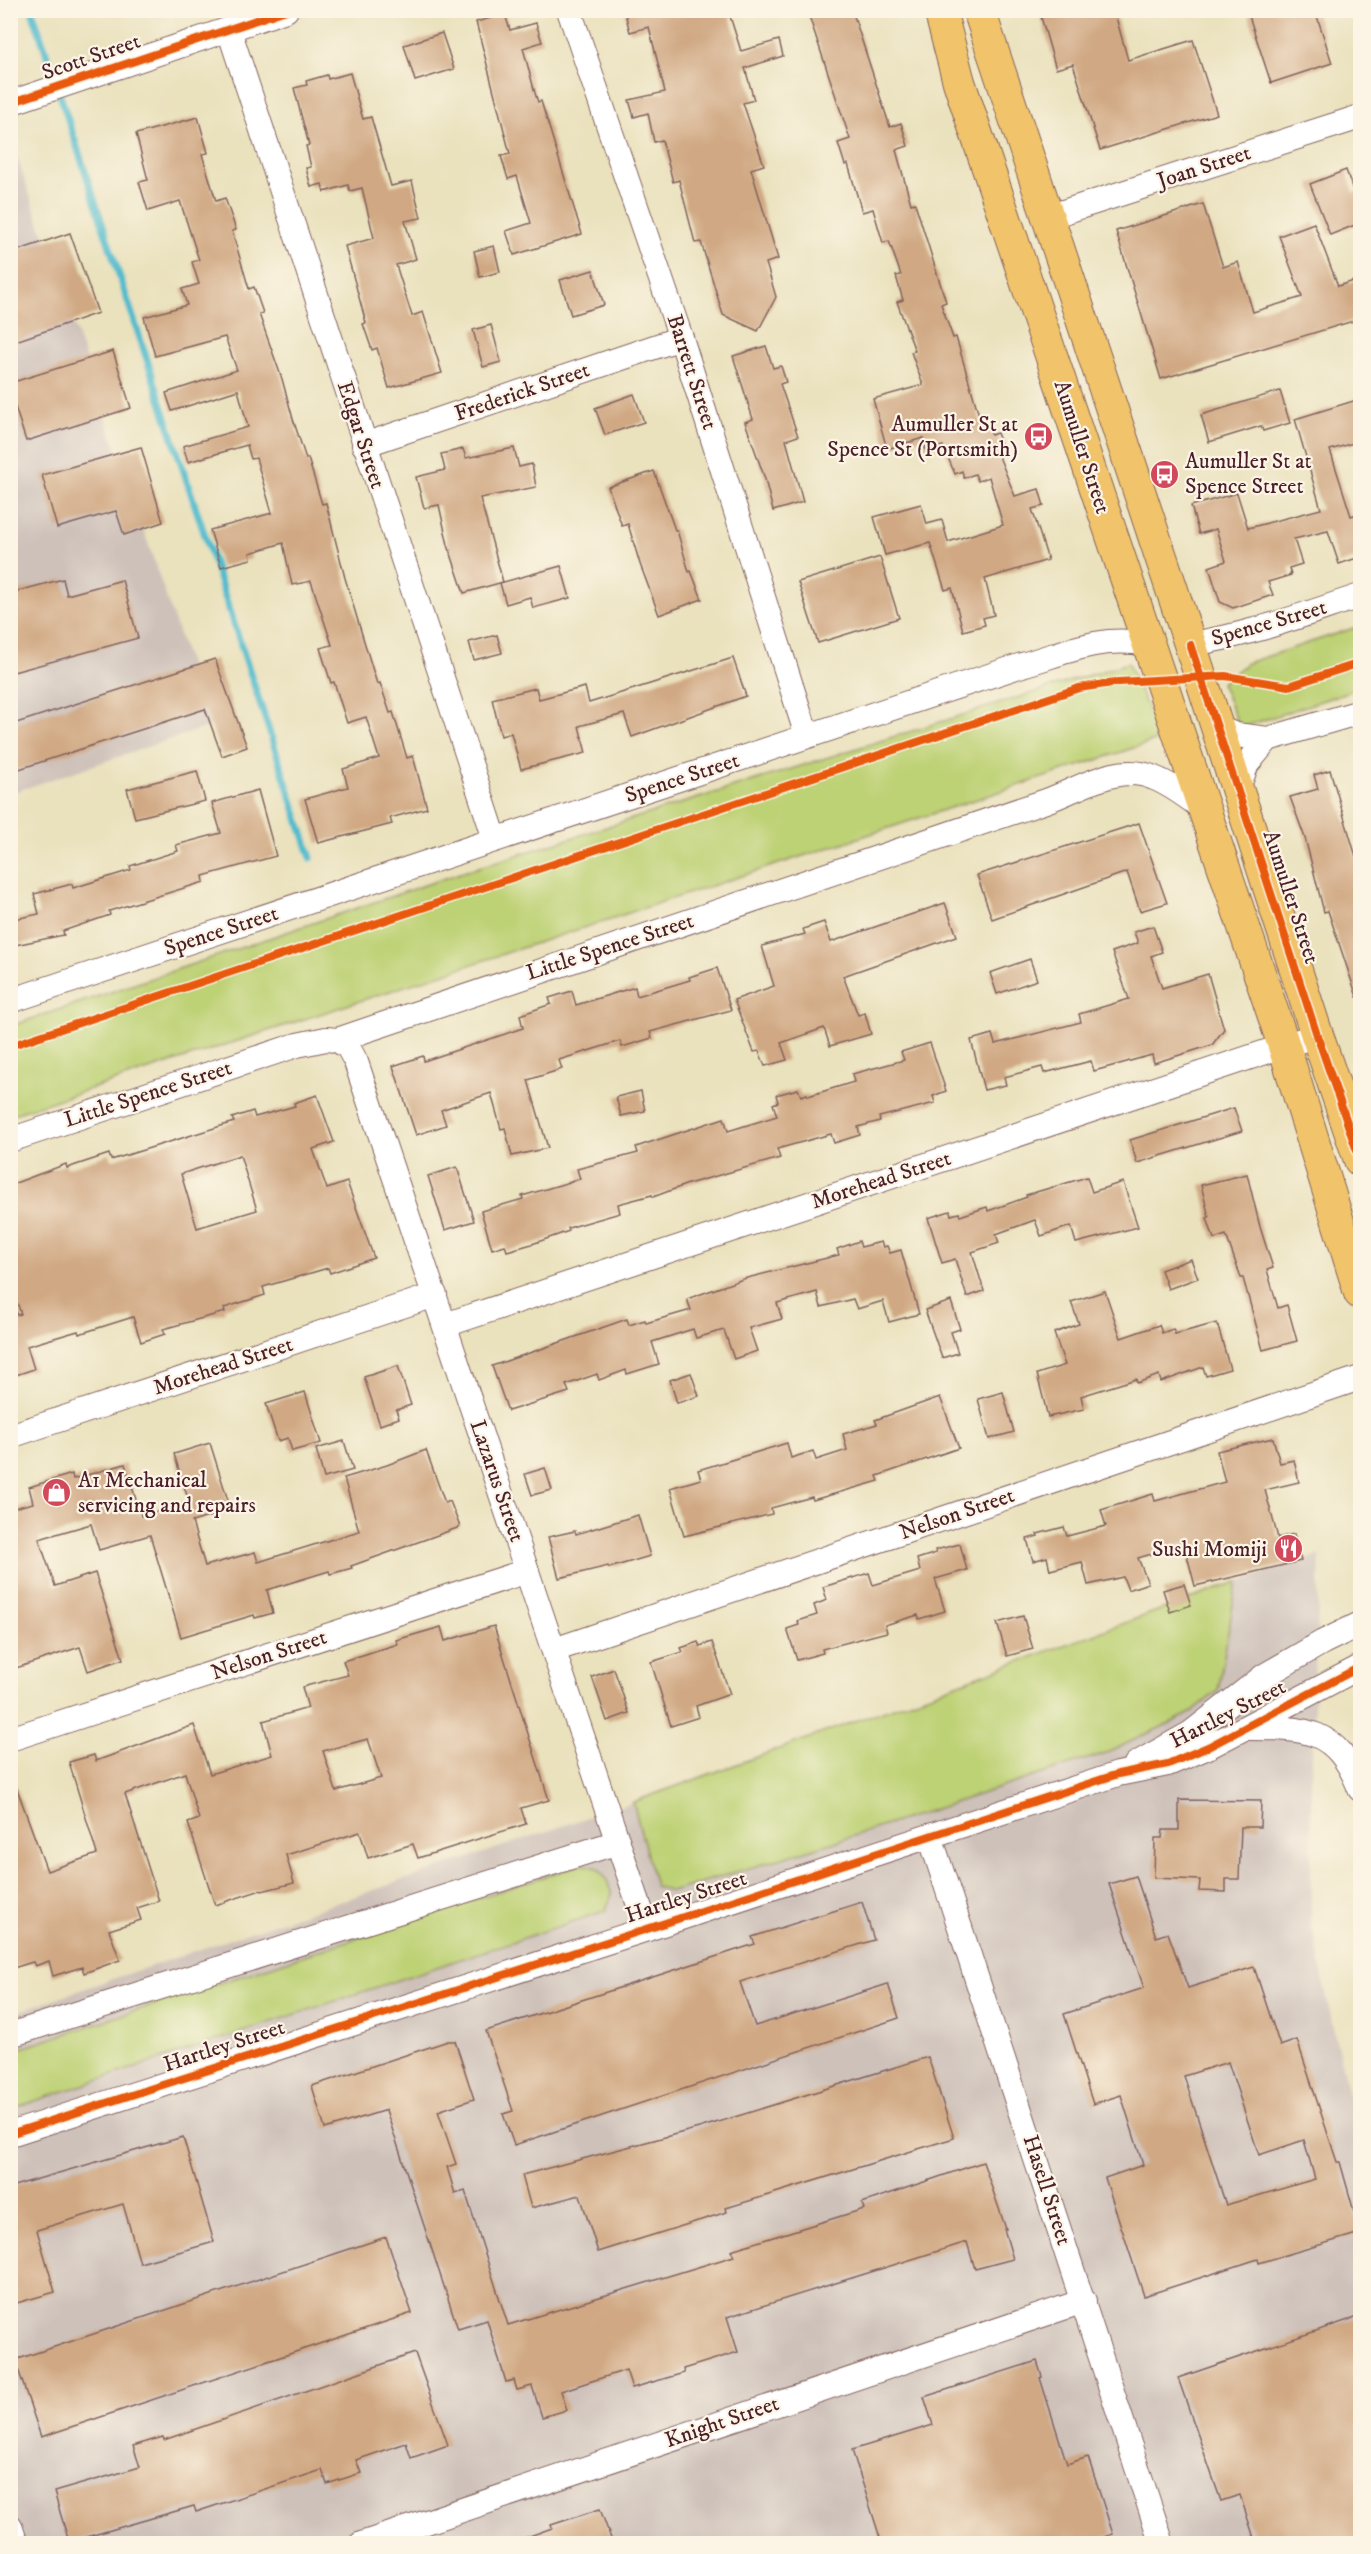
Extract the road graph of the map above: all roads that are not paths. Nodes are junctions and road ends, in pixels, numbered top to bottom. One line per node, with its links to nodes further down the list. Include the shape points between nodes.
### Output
1 (286, 10): 5 (street, Scott Street)
2 (569, 10): 10 (street, Barrett Street)
3 (940, 10): 11 (main road, Aumuller Street, via 959,82)
4 (979, 10): 8 (main road, Aumuller Street)
5 (229, 30): 6 (street, Scott Street); 12 (street, Edgar Street)
6 (10, 103)
7 (1360, 117): 8 (street, Joan Street)
8 (1048, 217): 9 (main road, Aumuller Street)
9 (1062, 260): 11 (main road, via 1059,296 1080,369 1074,378); 15 (main road, Aumuller Street)
10 (681, 338): 12 (street, Frederick Street); 18 (street, Barrett Street)
11 (1061, 381): 14 (main road, Aumuller Street)
12 (364, 445): 22 (street, Edgar Street)
13 (1360, 596): 15 (street, Spence Street, via 1295,618)
14 (1147, 644): 15 (main road, Spence Street); 18 (street, Spence Street, via 1110,640 1092,644); 21 (main road, Aumuller Street)
15 (1190, 644): 17 (main road, Aumuller Street)
16 (1360, 712): 19 (street)
17 (1217, 728): 19 (street); 20 (main road, Aumuller Street)
18 (807, 736): 22 (street, Spence Street)
19 (1268, 739): 20 (street, via 1247,764)
20 (1237, 790): 24 (main road, Aumuller Street)
21 (1202, 808): 25 (street, Little Spence Street, via 1151,776 1114,774 1046,801); 26 (main road, Aumuller Street)
22 (495, 840): 23 (street, Spence Street)
23 (10, 1001)
24 (1317, 1035): 26 (street, Morehead Street); 28 (main road, Aumuller Street)
25 (337, 1040): 27 (street, Little Spence Street, via 297,1044); 30 (street, Lazarus Street, via 354,1057)
26 (1284, 1047): 29 (main road, Aumuller Street); 31 (street, Morehead Street)
27 (10, 1140)
28 (1360, 1160)
29 (1360, 1293)
30 (435, 1295): 31 (street, Lazarus Street); 33 (street, Morehead Street)
31 (444, 1324): 34 (street, Lazarus Street)
32 (1360, 1378): 36 (street, Nelson Street)
33 (10, 1436)
34 (527, 1571): 36 (street, Lazarus Street); 39 (street, Nelson Street)
35 (1360, 1624): 40 (street, Hartley Street, via 1264,1676 1191,1733)
36 (554, 1650): 43 (street, Lazarus Street)
37 (1360, 1666): 38 (street, Hartley Street)
38 (1242, 1728): 40 (street, Hartley Street, via 1168,1764); 41 (street, Hartley Street, via 1286,1729 1327,1739 1351,1766)
39 (10, 1739)
40 (1118, 1774): 42 (street, Hartley Street)
41 (1360, 1789)
42 (930, 1836): 44 (street, Hartley Street); 47 (street, Hasell Street)
43 (618, 1842): 44 (street, Lazarus Street); 45 (street)
44 (647, 1929): 46 (street, Hartley Street)
45 (10, 2035)
46 (10, 2134)
47 (1084, 2301): 50 (street, Knight Street); 51 (street, Hasell Street)
48 (10, 2526): 49 (street)
49 (16, 2544)
50 (361, 2544)
51 (1162, 2544)

